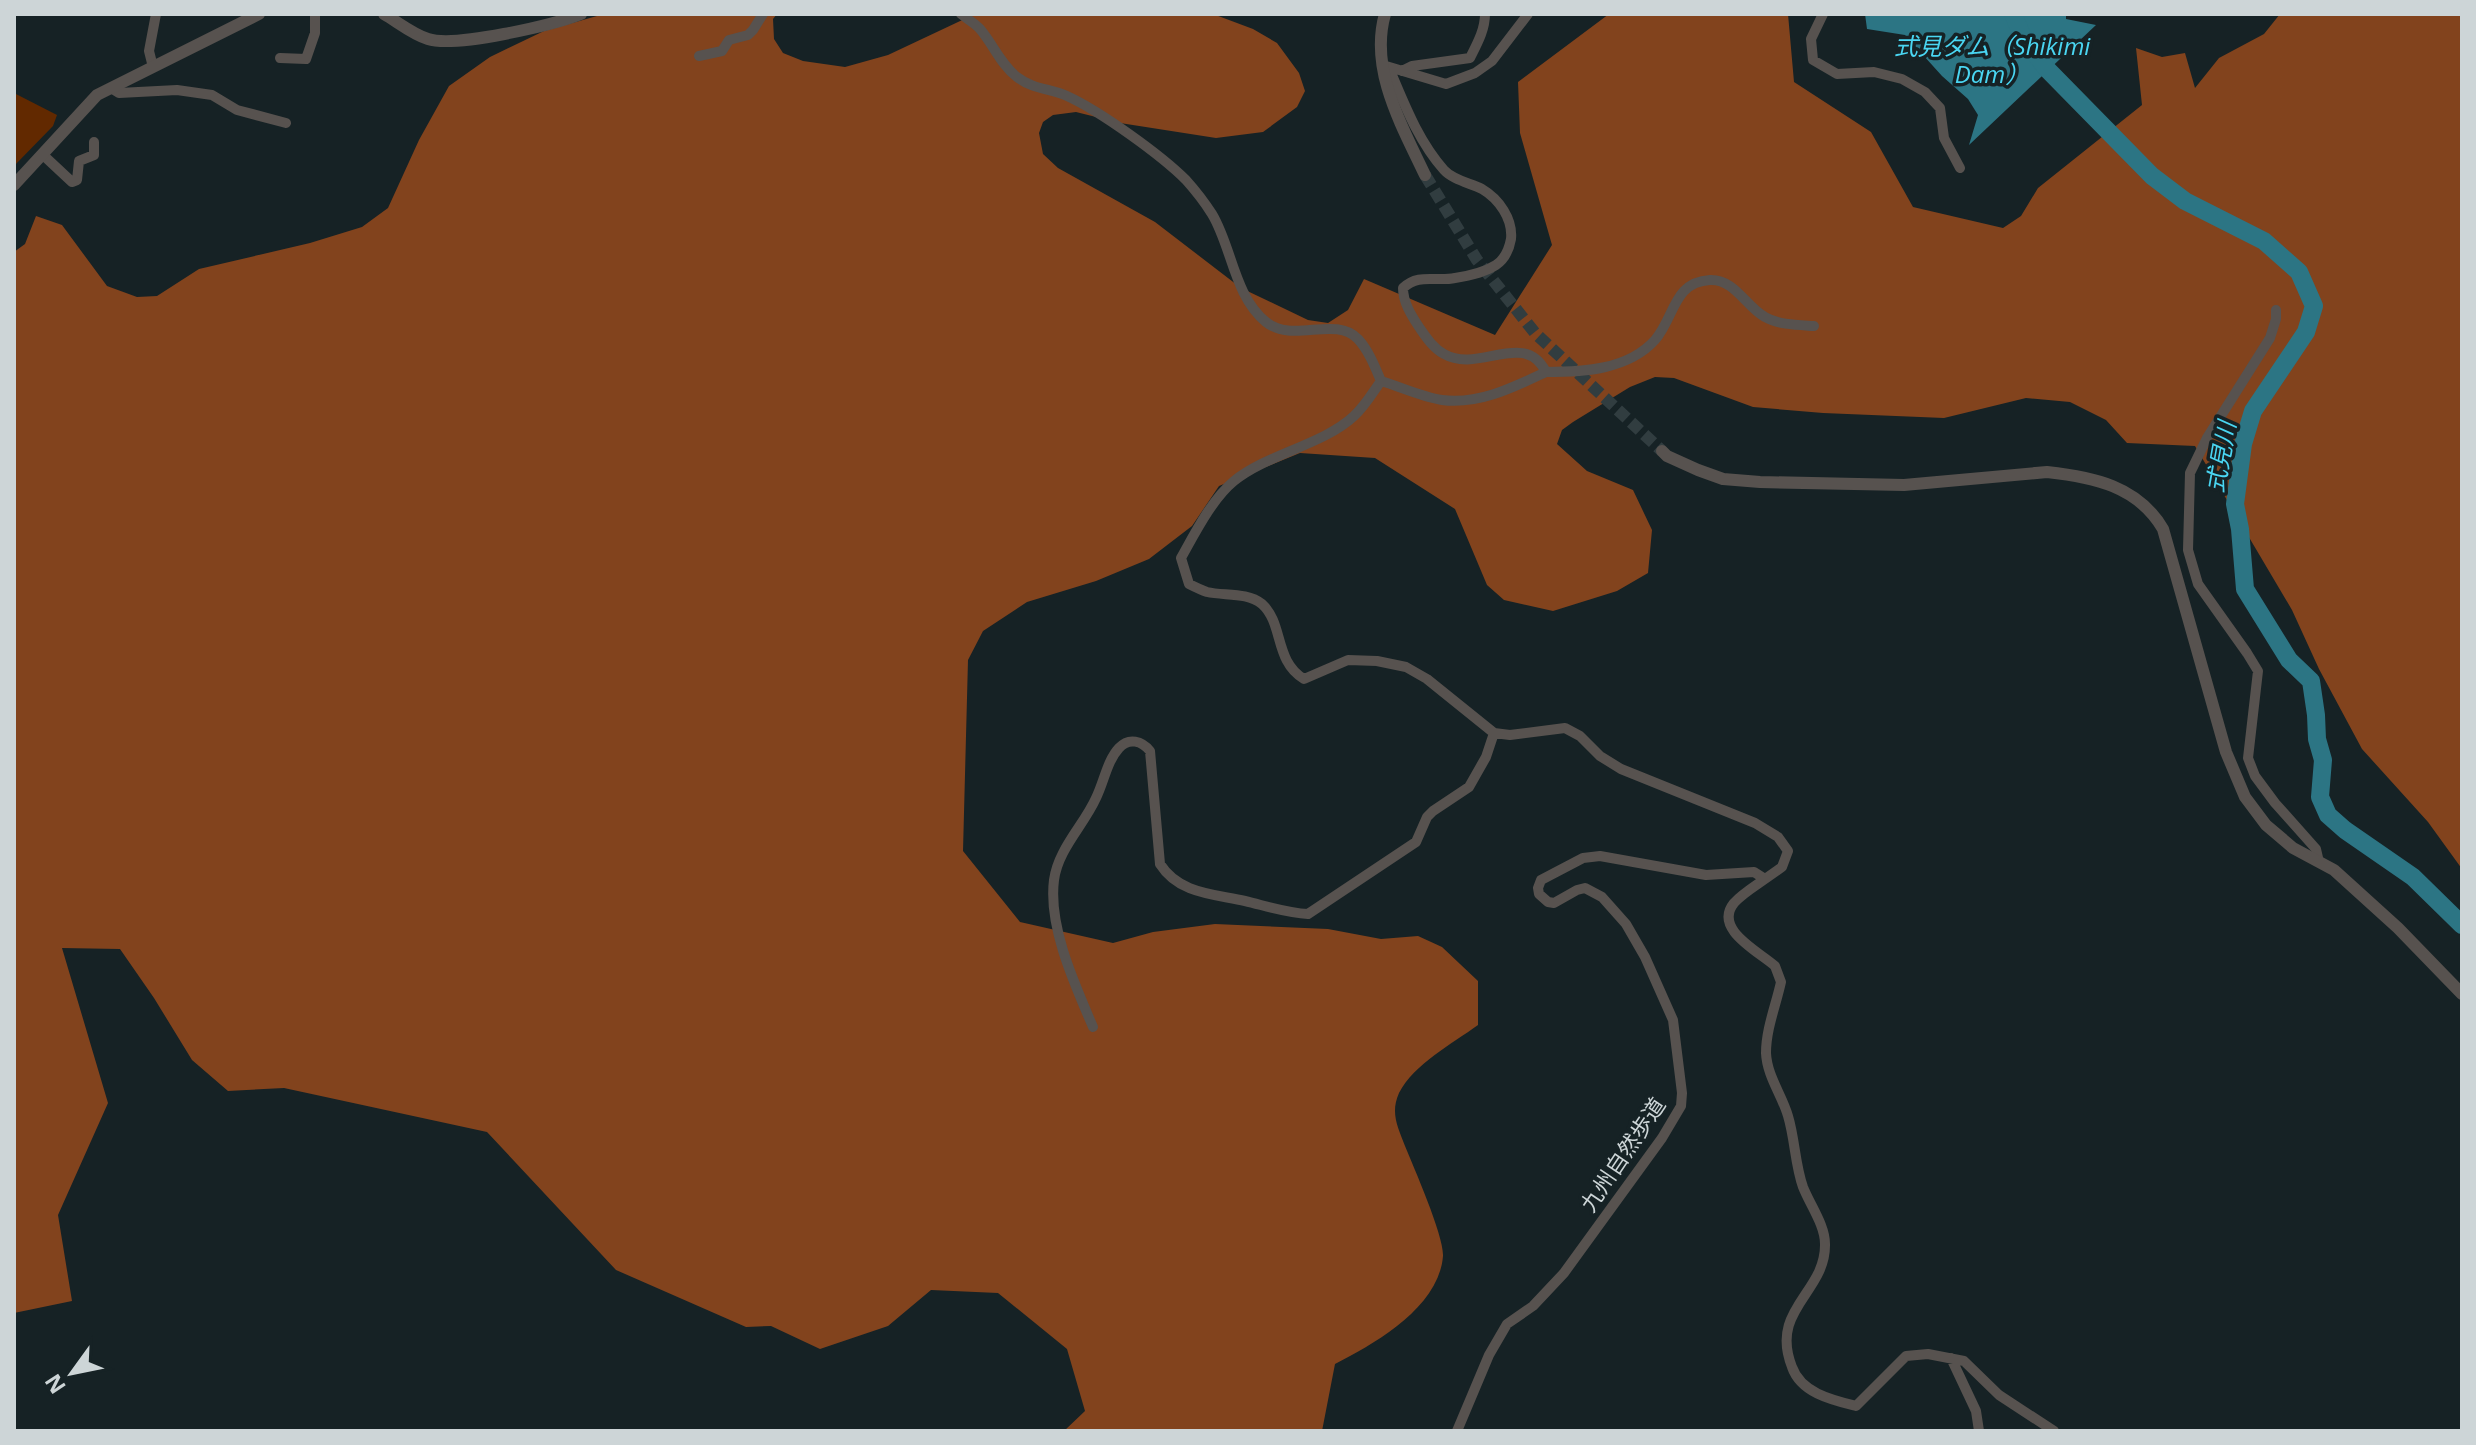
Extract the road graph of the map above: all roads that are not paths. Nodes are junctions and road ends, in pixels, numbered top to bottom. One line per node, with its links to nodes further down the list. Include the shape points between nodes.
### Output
1 (156, 14): 15 (street, via 149,51)
2 (259, 14): 15 (street)
3 (315, 14): 13 (street, via 306,59)
4 (384, 14): 5 (street, via 427,39 444,42)
5 (581, 14)
6 (763, 14): 12 (street, via 748,35 729,40 722,51)
7 (961, 14): 27 (street, via 979,28 1014,75 1097,114 1187,181 1213,215 1253,308 1267,323 1285,332 1341,330 1356,336)
8 (1385, 14): 14 (street)
9 (1485, 14): 16 (street, via 1470,58)
10 (1528, 14): 16 (street, via 1492,61 1475,73 1446,84)
11 (1823, 14): 21 (street, via 1811,39 1813,60 1837,74 1874,72 1925,92 1940,108 1944,138)
12 (699, 56)
13 (280, 58)
14 (1385, 65): 16 (street); 22 (street, via 1396,114); 26 (street, via 1416,129 1446,173 1496,200 1511,229 1507,253 1497,264 1453,279 1411,280 1403,288 1408,309 1446,355 1478,359 1529,354 1539,358)
15 (153, 67): 17 (street)
16 (1402, 71)
17 (111, 88): 18 (street, via 119,93 177,90 212,95 237,110); 20 (street, via 90,101)
18 (286, 123)
19 (94, 142): 20 (street, via 94,155 79,161 77,180 72,182)
20 (42, 154): 23 (street)
21 (1960, 168)
22 (1425, 175)
23 (14, 185)
24 (2276, 310): 30 (street, via 2270,338 2190,473 2188,550 2198,584 2258,671 2248,758 2255,776 2316,849)
25 (1814, 326): 26 (street, via 1764,317 1735,289 1711,280 1691,285 1677,297 1654,341 1633,357 1604,368)
26 (1546, 372): 27 (street, via 1472,400 1441,400)
27 (1381, 381): 29 (street, via 1354,417 1234,481 1181,558 1184,571 1189,584 1205,592 1258,601 1269,611 1284,657 1304,679 1348,660 1406,667)
28 (1662, 451): 30 (street, via 1723,479 1904,485 2047,472 2124,491 2149,508 2163,529 2226,752 2245,797 2266,825)
29 (1494, 733): 31 (street, via 1565,728 1621,769 1755,823 1778,837 1788,851 1782,867); 33 (street, via 1469,787 1427,817 1416,842 1308,914 1215,897 1168,875 1160,864 1150,751 1138,742 1120,746 1054,880 1060,937)
30 (2319, 862): 32 (street, via 2398,928)
31 (1765, 879): 34 (street, via 1736,901 1729,920 1732,931 1779,973 1766,1056 1788,1113 1802,1185 1825,1242 1821,1269 1789,1319 1785,1343 1792,1370 1805,1387 1856,1406 1906,1356); 35 (street, 九州自然歩道, via 1754,872 1706,875 1600,856 1577,861 1541,880 1539,894 1548,902 1585,888 1602,897 1626,924 1673,1020 1681,1106 1564,1273 1507,1324)
32 (2462, 994)
33 (1093, 1027)
34 (1951, 1358): 36 (street, via 1976,1411); 37 (street, via 1964,1361 1999,1395)
35 (1457, 1431)
36 (1979, 1431)
37 (2054, 1431)

